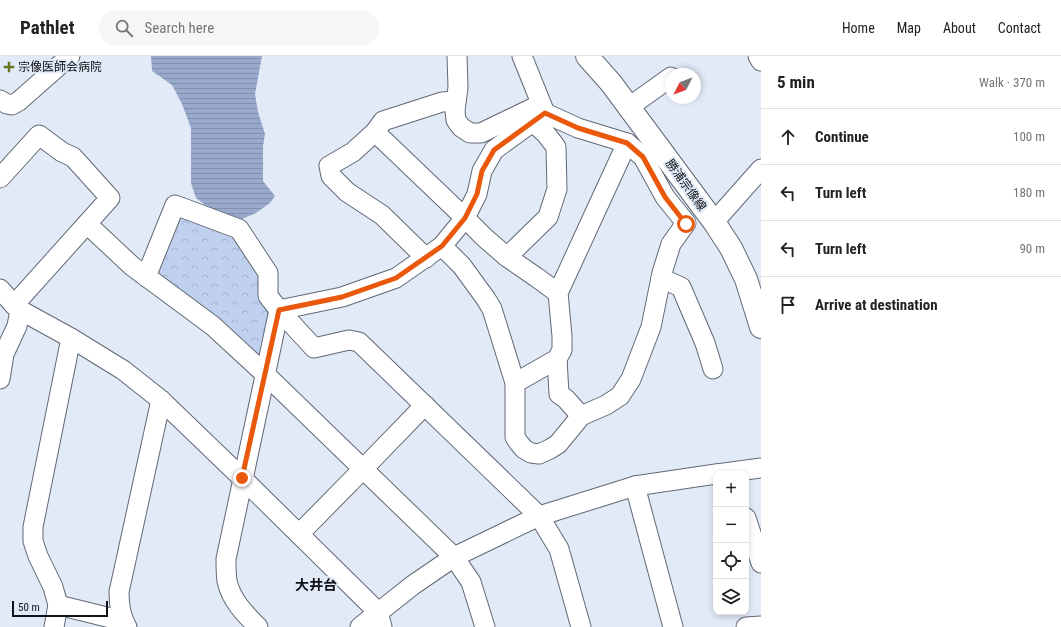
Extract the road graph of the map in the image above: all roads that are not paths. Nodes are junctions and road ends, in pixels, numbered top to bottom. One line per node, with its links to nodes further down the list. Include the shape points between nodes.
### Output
1 (70, 56): 8 (street, via 19,101 12,105)
2 (457, 56): 9 (street, via 458,87)
3 (522, 56): 11 (street)
4 (587, 56): 10 (main road, 勝浦宗像線)
5 (758, 56): 6 (street)
6 (761, 61)
7 (665, 81): 10 (street)
8 (0, 100)
9 (455, 102): 11 (street, via 456,120 470,133 481,133); 12 (street, via 442,102 383,121)
10 (629, 107): 17 (main road, 勝浦宗像線)
11 (540, 113): 13 (street); 16 (street, via 494,150 482,171 477,194); 20 (street, via 546,134 556,147 557,189 548,217)
12 (375, 132): 16 (street); 21 (street, via 353,152 329,166 331,176 347,192 382,215)
13 (627, 143): 23 (street, via 643,157 665,197 686,224 671,244); 24 (street)
14 (761, 169): 17 (street)
15 (0, 178): 18 (street, via 39,135 73,157 110,198)
16 (465, 218): 19 (street); 20 (street)
17 (714, 222): 27 (main road, 勝浦宗像線, via 731,248)
18 (87, 224): 22 (street); 25 (street)
19 (442, 246): 21 (street); 33 (street, via 462,266 492,309)
20 (507, 257): 24 (street)
21 (426, 258): 26 (street, via 396,278 377,285 342,297)
22 (146, 277): 26 (street, via 175,205 239,229 268,273 268,296); 31 (street, via 213,326)
23 (661, 278): 30 (street, via 681,287); 36 (street, via 652,326 631,379 620,396)
24 (558, 293): 29 (street, via 562,350)
25 (8, 301): 28 (street); 32 (street, via 17,326 4,354)
26 (279, 310): 31 (street); 35 (street, via 314,348 349,340 359,342)
27 (759, 314)
28 (71, 338): 34 (street, via 123,370); 48 (street, via 33,527 33,541)
29 (557, 359): 33 (street); 36 (street, via 559,394)
30 (713, 369)
31 (265, 374): 38 (street); 41 (street)
32 (0, 378)
33 (515, 383): 36 (street, via 515,436 519,444 531,453 539,454 558,444)
34 (161, 400): 41 (street); 50 (street, via 119,592)
35 (425, 405): 38 (street); 43 (street)
36 (581, 416)
37 (761, 468): 39 (street)
38 (363, 469): 45 (street); 46 (street)
39 (746, 471)
40 (713, 474): 42 (street)
41 (242, 478): 45 (street); 53 (street, via 226,560 227,581 234,600)
42 (635, 486): 43 (street); 57 (street)
43 (539, 516): 46 (street); 56 (street, via 559,549)
44 (749, 527): 47 (street)
45 (299, 534): 49 (street)
46 (454, 558): 49 (street, via 413,586); 55 (street, via 471,582)
47 (761, 563)
48 (58, 605): 50 (street); 52 (street)
49 (380, 620): 54 (street)
50 (125, 624)
51 (761, 626): 58 (street)
52 (54, 627)
53 (258, 627)
54 (360, 627)
55 (485, 627)
56 (581, 627)
57 (673, 627)
58 (746, 627)

